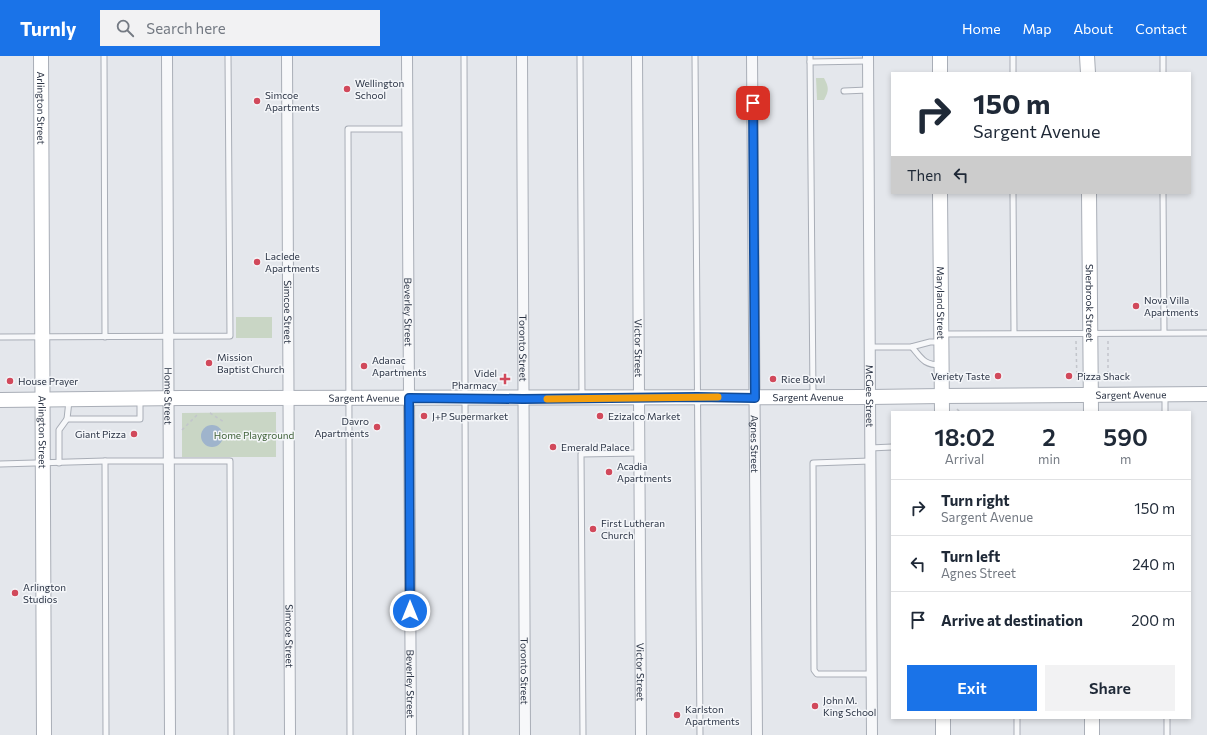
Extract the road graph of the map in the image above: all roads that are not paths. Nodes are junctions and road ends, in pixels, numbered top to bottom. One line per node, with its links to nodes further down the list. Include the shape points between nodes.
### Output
1 (41, 56): 36 (main road, Arlington Street)
2 (104, 56): 37 (lane)
3 (167, 56): 34 (street, Home Street)
4 (228, 56): 34 (lane, via 230,336)
5 (287, 56): 50 (street, Simcoe Street)
6 (407, 56): 25 (street, Beverley Street)
7 (464, 56): 57 (lane)
8 (522, 56): 58 (street, Toronto Street)
9 (580, 56): 53 (lane)
10 (637, 56): 54 (street, Victor Street)
11 (695, 56): 46 (lane)
12 (752, 56): 55 (street, Agnes Street)
13 (940, 56): 19 (main road)
14 (1013, 56): 20 (lane)
15 (1087, 56): 21 (main road)
16 (1163, 56): 22 (lane)
17 (868, 58): 18 (lane); 23 (street, McGee Street)
18 (810, 59): 47 (lane)
19 (940, 72)
20 (1013, 72)
21 (1088, 72)
22 (1163, 72)
23 (868, 90): 24 (lane); 39 (street, McGee Street)
24 (844, 91)
25 (408, 129): 51 (lane, via 348,128); 52 (street, Beverley Street)
26 (940, 194): 38 (main road, Maryland Street)
27 (1013, 194): 31 (lane)
28 (1089, 194): 32 (main road, Sherbrook Street)
29 (1164, 194): 30 (lane)
30 (1164, 332): 32 (lane); 33 (lane)
31 (1014, 333): 32 (lane); 38 (lane)
32 (1083, 333): 44 (main road, Sherbrook Street)
33 (1207, 333)
34 (168, 336): 37 (lane); 49 (street, Home Street)
35 (0, 337): 36 (lane)
36 (43, 337): 37 (lane); 60 (main road, Arlington Street)
37 (105, 337)
38 (941, 338): 40 (lane); 41 (main road, Maryland Street)
39 (870, 347): 40 (lane); 48 (street, McGee Street)
40 (912, 347): 41 (lane, via 926,363)
41 (941, 365): 45 (main road, Maryland Street)
42 (1165, 394): 43 (main road, Sargent Avenue); 44 (main road, Sargent Avenue); 64 (lane)
43 (1207, 394)
44 (1091, 395): 45 (main road, Sargent Avenue); 63 (main road, Sherbrook Street)
45 (942, 396): 48 (main road, Sargent Avenue); 62 (main road, Maryland Street)
46 (697, 397): 54 (main road, Sargent Avenue); 55 (main road, Sargent Avenue); 91 (lane)
47 (813, 397): 48 (main road, Sargent Avenue); 55 (main road, Sargent Avenue)
48 (870, 397): 67 (street, McGee Street)
49 (169, 398): 50 (main road, Sargent Avenue); 56 (main road, Sargent Avenue); 69 (street, Home Street)
50 (288, 398): 51 (main road, Sargent Avenue); 84 (street, Simcoe Street)
51 (348, 398): 52 (main road, Sargent Avenue); 85 (lane)
52 (409, 398): 57 (main road, Sargent Avenue); 86 (street, Beverley Street)
53 (582, 398): 54 (main road, Sargent Avenue); 58 (main road, Sargent Avenue)
54 (639, 398): 68 (street, Victor Street)
55 (755, 398): 92 (street, Agnes Street)
56 (140, 399): 61 (main road, Sargent Avenue); 65 (lane, via 140,419)
57 (465, 399): 58 (main road, Sargent Avenue); 87 (lane)
58 (523, 399): 88 (street, Toronto Street)
59 (0, 400): 60 (main road, Sargent Avenue)
60 (43, 400): 61 (main road, Sargent Avenue); 74 (main road, Arlington Street)
61 (69, 400): 65 (lane)
62 (942, 411)
63 (1091, 411)
64 (1165, 411)
65 (67, 419): 72 (lane, via 59,430)
66 (891, 447): 67 (lane)
67 (870, 448): 70 (street, McGee Street)
68 (639, 453): 89 (lane, via 581,454); 90 (street, Victor Street)
69 (169, 461): 71 (lane); 82 (street, Home Street); 83 (lane, via 230,461)
70 (870, 461): 75 (street, McGee Street); 75 (lane, via 813,463 813,471 814,670 817,674)
71 (105, 462): 72 (lane); 81 (lane)
72 (59, 463): 74 (lane)
73 (0, 464): 74 (lane)
74 (43, 464): 80 (main road, Arlington Street)
75 (871, 674): 93 (street, McGee Street)
76 (943, 719): 94 (main road)
77 (1017, 719): 95 (lane)
78 (1092, 719): 96 (main road)
79 (1167, 719): 97 (lane)
80 (44, 735)
81 (106, 735)
82 (170, 735)
83 (230, 735)
84 (290, 735)
85 (350, 735)
86 (411, 735)
87 (466, 735)
88 (525, 735)
89 (582, 735)
90 (641, 735)
91 (700, 735)
92 (757, 735)
93 (872, 735)
94 (943, 735)
95 (1017, 735)
96 (1092, 735)
97 (1167, 735)

